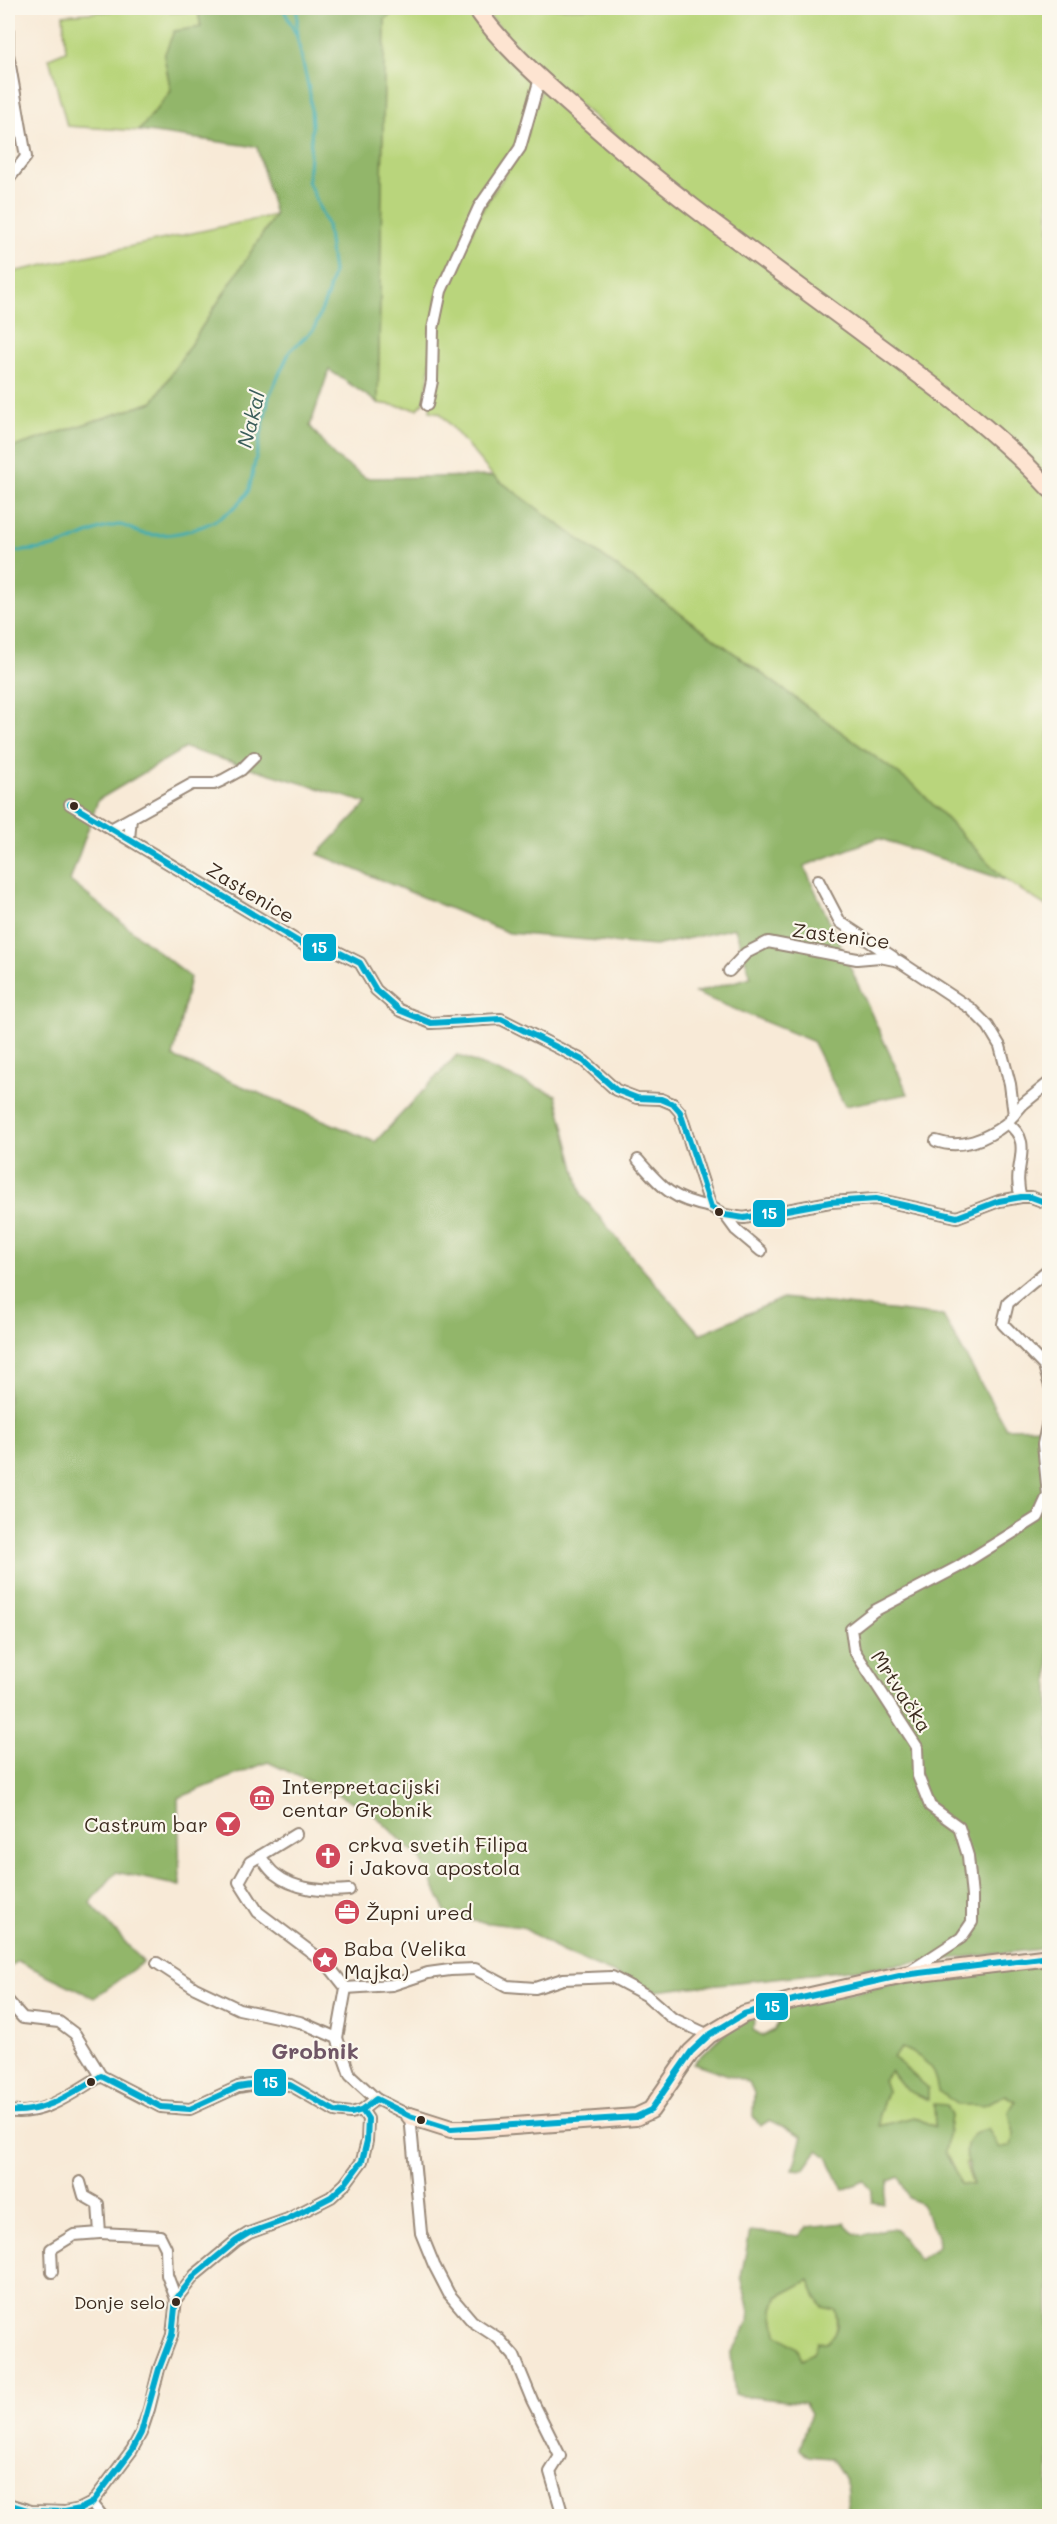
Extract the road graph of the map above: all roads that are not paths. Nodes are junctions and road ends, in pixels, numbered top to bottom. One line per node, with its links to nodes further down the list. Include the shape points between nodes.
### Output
1 (476, 8): 3 (main road)
2 (8, 31): 4 (street, via 8,54 26,157)
3 (540, 78): 5 (street, via 520,148 479,207 441,291 433,329 432,381); 6 (main road, via 639,166 967,410)
4 (8, 180)
5 (427, 405)
6 (1050, 489)
7 (254, 758): 9 (street, via 223,780 192,784)
8 (70, 804): 10 (street, Zastenice)
9 (131, 818): 10 (street); 11 (street)
10 (111, 829): 11 (street, Zastenice)
11 (129, 839): 21 (street, Zastenice, via 304,945 332,949 360,963 376,990 399,1010 431,1023 501,1019 584,1061 616,1090 673,1104 680,1112)
12 (818, 880): 13 (street, via 840,922)
13 (899, 961): 14 (street, Zastenice, via 880,957 856,959 768,942 746,953); 16 (street, Zastenice, via 970,1008 988,1026 1000,1046 1010,1084)
14 (729, 970)
15 (1050, 1082): 16 (street)
16 (1010, 1119): 17 (street, via 995,1132 957,1145); 19 (street, Zastenice, via 1021,1136 1017,1185)
17 (936, 1141)
18 (638, 1160): 21 (street, via 675,1196)
19 (1021, 1197): 20 (street); 22 (street, via 957,1217 876,1199 830,1202 744,1218)
20 (1050, 1204)
21 (711, 1207): 22 (street)
22 (725, 1215): 23 (street)
23 (761, 1251)
24 (1050, 1268): 25 (street, via 1008,1303 1003,1324 1044,1366)
25 (1050, 1386)
26 (1050, 1412): 32 (street, Mrtvačka, via 1043,1444 1048,1495 1038,1517 958,1567 874,1611 851,1629 854,1650 917,1747 918,1776 930,1806 959,1827 968,1856 972,1922 961,1938)
27 (296, 1834): 28 (street)
28 (260, 1856): 29 (street, via 273,1874 285,1881 331,1892); 33 (street, via 250,1862 240,1877 244,1891 258,1912 327,1964)
29 (349, 1890)
30 (1050, 1957): 32 (main road)
31 (157, 1963): 36 (street, via 195,1988 239,2009 300,2022)
32 (904, 1975): 35 (main road, via 744,2014)
33 (346, 1988): 35 (street, via 392,1985 450,1970 475,1969 507,1986 536,1988 562,1979 612,1977 646,1995 672,2018); 36 (street)
34 (8, 2001): 37 (street, via 23,2018 59,2022 75,2034)
35 (709, 2035): 41 (main road, via 691,2052 651,2110 636,2117 451,2129)
36 (338, 2038): 38 (street, via 350,2075)
37 (101, 2076): 39 (street, via 161,2107 190,2109 238,2087 269,2082 290,2085 335,2111); 40 (street, via 38,2111)
38 (376, 2099): 39 (street); 41 (street)
39 (362, 2110): 45 (street, via 368,2119 368,2141 362,2161 345,2184 322,2202 236,2241 195,2275)
40 (8, 2111)
41 (410, 2116): 49 (street, via 421,2233 449,2294 472,2321 498,2338 514,2356 560,2456 550,2472)
42 (80, 2182): 43 (street, via 84,2196 98,2204)
43 (100, 2233): 44 (street, via 74,2235 51,2249); 45 (street, via 159,2236 166,2248 167,2276)
44 (52, 2272)
45 (176, 2300): 46 (street, via 172,2335 141,2433)
46 (92, 2503): 47 (street, via 65,2512 31,2511); 48 (street)
47 (8, 2504)
48 (102, 2517)
49 (563, 2517)

